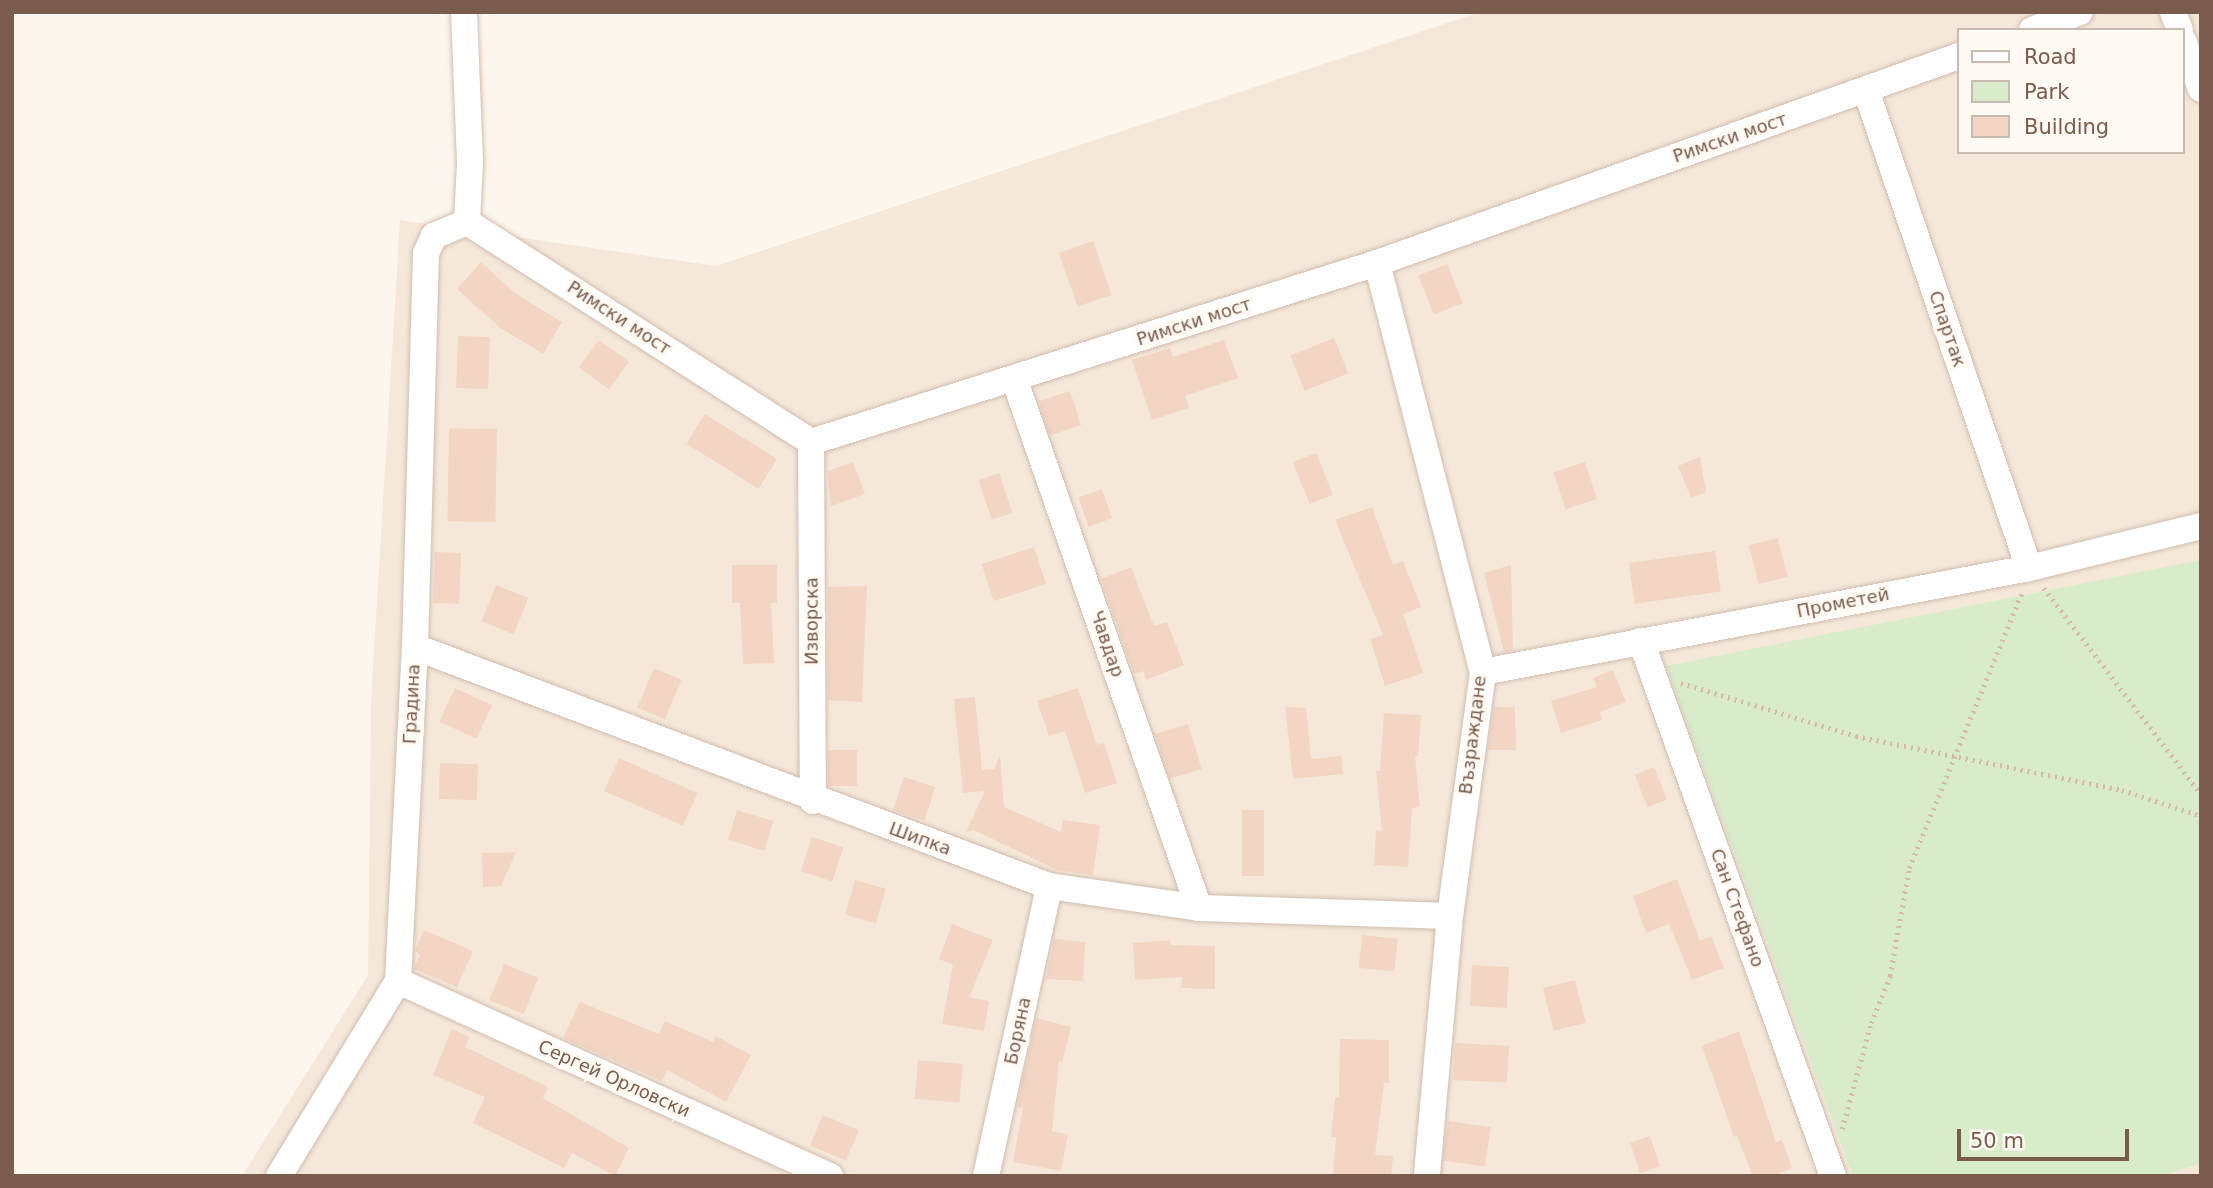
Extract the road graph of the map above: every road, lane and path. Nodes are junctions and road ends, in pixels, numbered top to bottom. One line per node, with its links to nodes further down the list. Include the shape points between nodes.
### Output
1 (464, 12): 8 (street, via 470,164)
2 (2080, 12): 3 (street)
3 (2037, 28)
4 (2185, 45): 6 (street)
5 (1958, 56): 7 (street, Римски мост)
6 (2201, 89)
7 (1866, 90): 9 (street, Римски мост); 13 (street, Спартак)
8 (467, 222): 11 (street, Римски мост); 15 (street, Градина, via 434,236 425,253)
9 (1377, 263): 10 (street, Римски мост); 16 (street, Възраждане)
10 (1015, 381): 11 (street, Римски мост); 23 (street, Чавдар)
11 (811, 442): 20 (street, Изворска)
12 (2201, 526): 13 (street, Прометей)
13 (2029, 568): 14 (street, Прометей); 18 (path); 19 (path)
14 (1641, 641): 16 (street, Прометей); 17 (street, Сан Стефано)
15 (415, 647): 20 (street, Шипка); 25 (street, Градина)
16 (1483, 672): 24 (street, Възраждане)
17 (1654, 674): 18 (path, via 1856,736); 26 (street, Сан Стефано)
18 (1955, 758): 21 (path, via 2122,790); 26 (path, via 1909,868 1890,976 1871,1023)
19 (2201, 794)
20 (813, 800): 22 (street, Шипка)
21 (2201, 816)
22 (1049, 886): 23 (street, Шипка); 29 (street, Боряна)
23 (1199, 908): 24 (street, Шипка)
24 (1450, 916): 30 (street, Възраждане)
25 (398, 981): 27 (street, Градина); 28 (street, Сергей Орловски)
26 (1832, 1173)
27 (279, 1176)
28 (830, 1176)
29 (986, 1176)
30 (1427, 1176)

